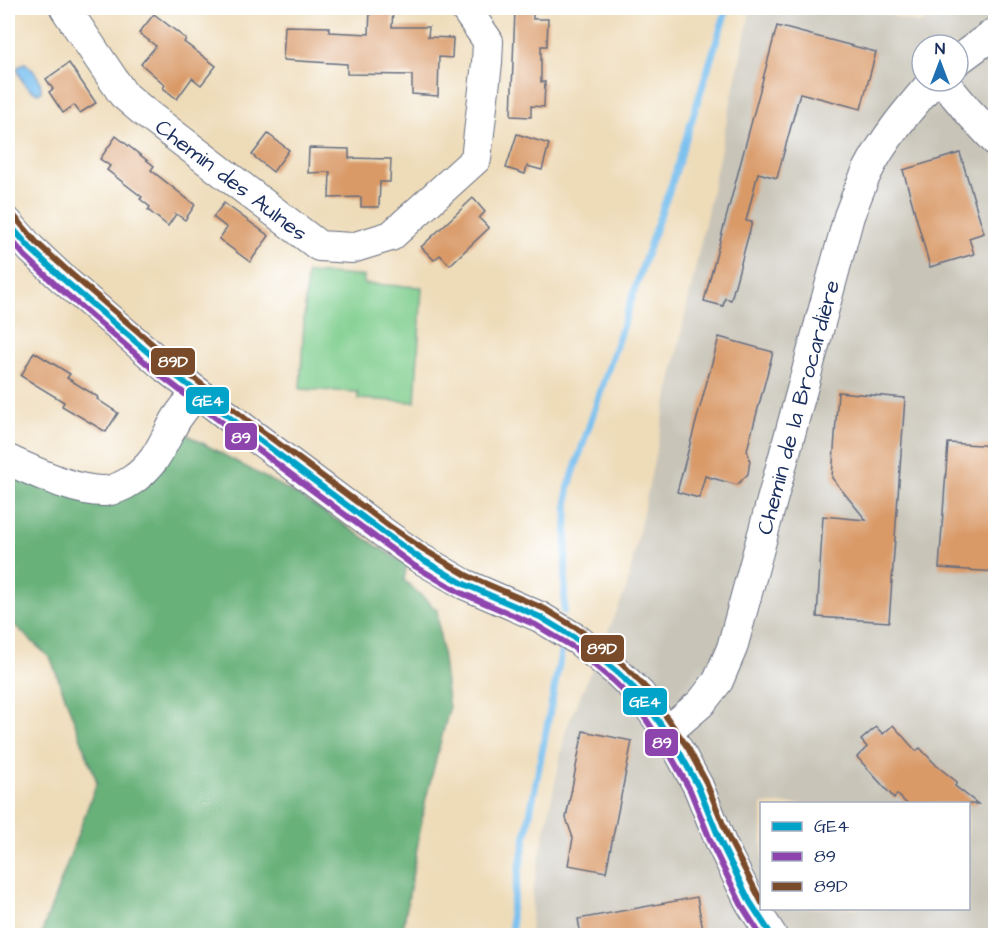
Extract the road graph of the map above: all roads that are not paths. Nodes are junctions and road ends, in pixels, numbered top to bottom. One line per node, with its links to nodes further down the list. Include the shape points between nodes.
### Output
1 (65, 8): 2 (street, Chemin des Aulnes, via 123,94 144,112 319,246 352,248 391,236 477,159 488,41)
2 (465, 8)
3 (996, 32): 4 (street)
4 (970, 51)
5 (923, 93): 11 (street, Chemin de la Brocardière, via 866,172 849,216 732,648 718,681 701,703)
6 (953, 93): 7 (street)
7 (996, 141)
8 (8, 223): 9 (street, via 80,294)
9 (197, 392): 10 (street, via 154,459 140,475 120,487 104,491 72,485); 11 (street, via 418,556 464,584 540,617 578,640 640,694)
10 (8, 460)
11 (667, 732): 12 (street, via 698,786 750,902)
12 (772, 936)

